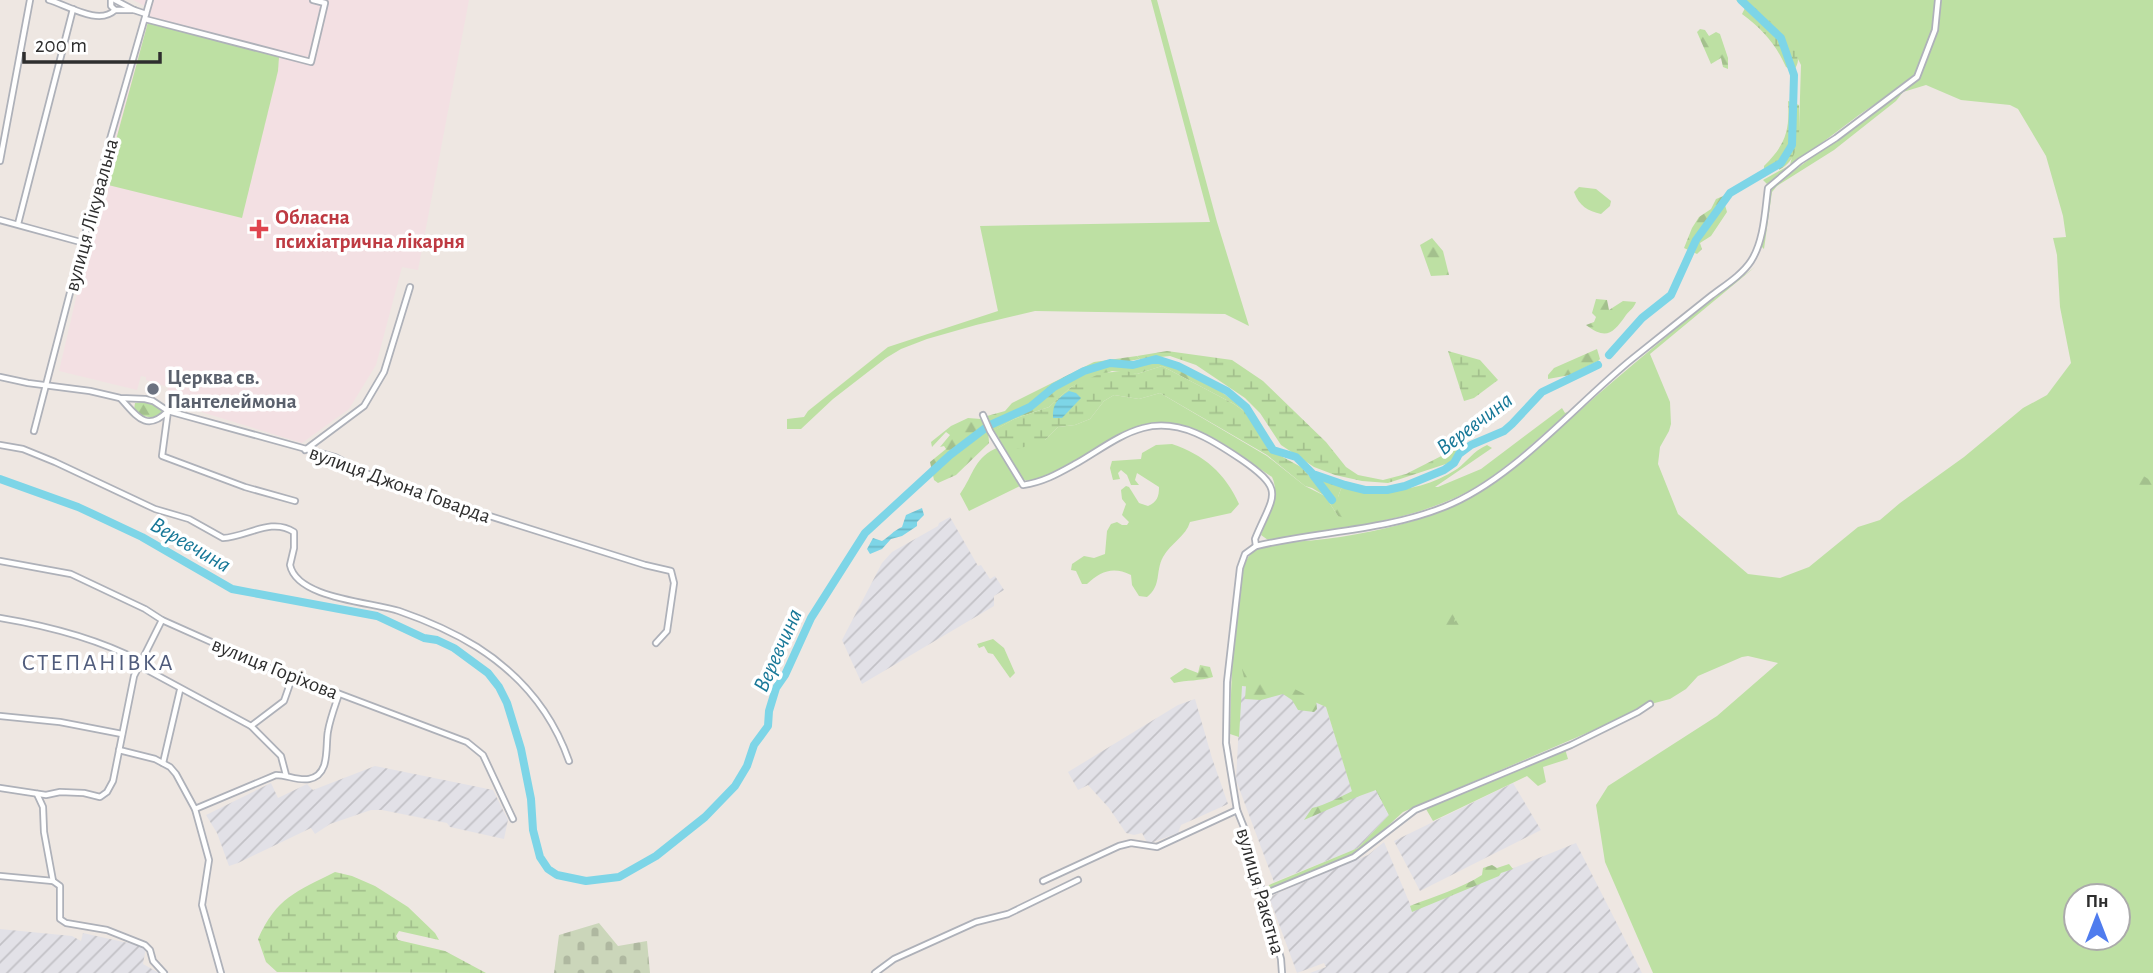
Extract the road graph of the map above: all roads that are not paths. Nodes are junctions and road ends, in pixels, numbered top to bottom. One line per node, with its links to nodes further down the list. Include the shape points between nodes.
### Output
1 (30, 0): 11 (street)
2 (49, 0): 7 (street)
3 (113, 0): 8 (street); 9 (street)
4 (150, 0): 10 (street, вулиця Лікувальна)
5 (313, 0): 10 (street, via 325,3 311,62)
6 (1938, 0): 27 (street, via 1935,30 1917,77 1768,188 1751,261 1517,461 1479,489 1416,517)
7 (73, 9): 8 (street, via 100,16); 13 (street)
8 (115, 10): 9 (street)
9 (134, 10): 10 (street)
10 (146, 16): 14 (street, вулиця Лікувальна)
11 (0, 160)
12 (0, 220): 13 (street)
13 (19, 224): 14 (street)
14 (84, 243): 17 (street, вулиця Лікувальна)
15 (410, 287): 25 (street, via 384,372 364,406)
16 (0, 377): 17 (street, вулиця Джона Говарда)
17 (45, 385): 18 (street, вулиця Джона Говарда); 23 (street, вулиця Лікувальна)
18 (120, 398): 19 (street, вулиця Джона Говарда); 20 (street)
19 (137, 398): 20 (street); 21 (street, вулиця Джона Говарда, via 153,401)
20 (130, 410): 21 (street, вулиця Джона Говарда, via 148,421 161,419)
21 (165, 411): 25 (street, вулиця Джона Говарда); 26 (street, via 162,456)
22 (983, 415): 27 (street, вулиця Ракетна, via 1023,485 1045,481 1146,427 1203,435 1270,483 1272,498)
23 (34, 431)
24 (0, 445): 41 (street, via 55,462 223,538 286,527 294,532 290,565 296,578 326,595 402,612 476,647 517,677 535,697 557,730)
25 (305, 450): 31 (street, вулиця Джона Говарда, via 344,459 388,484 671,571 674,583 667,631)
26 (295, 501)
27 (1256, 545): 47 (street, вулиця Ракетна, via 1245,554 1240,568 1227,682 1226,743)
28 (0, 561): 30 (street, вулиця Горіхова, via 71,573)
29 (0, 618): 32 (street, via 72,633)
30 (162, 620): 32 (street); 33 (street, вулиця Горіхова)
31 (656, 643)
32 (139, 663): 34 (street); 39 (street)
33 (292, 678): 35 (street, вулиця Горіхова); 38 (street, via 282,703)
34 (180, 690): 38 (street); 42 (street)
35 (339, 694): 43 (street, via 328,730 326,760 318,773 307,779); 48 (street, вулиця Горіхова, via 467,742 483,755)
36 (1650, 704): 53 (street, via 1571,745 1415,810 1354,857)
37 (0, 716): 39 (street)
38 (251, 726): 43 (street, via 281,756)
39 (122, 734): 40 (street)
40 (119, 750): 42 (street); 45 (street, via 112,785 104,795)
41 (569, 761)
42 (163, 763): 46 (street, via 176,774)
43 (286, 775): 46 (street)
44 (0, 788): 45 (street)
45 (37, 794): 51 (street, via 43,807)
46 (195, 809): 55 (street, via 209,860 202,905)
47 (1237, 810): 52 (street, via 1157,847 1119,846); 53 (street, вулиця Ракетна)
48 (513, 819)
49 (0, 876): 51 (street)
50 (1078, 880): 56 (street, via 1008,914 976,922 918,948)
51 (53, 881): 54 (street, via 60,886 60,919 145,945)
52 (1043, 881)
53 (1262, 895): 57 (street, вулиця Ракетна)
54 (164, 973)
55 (221, 973)
56 (875, 973)
57 (1282, 973)

